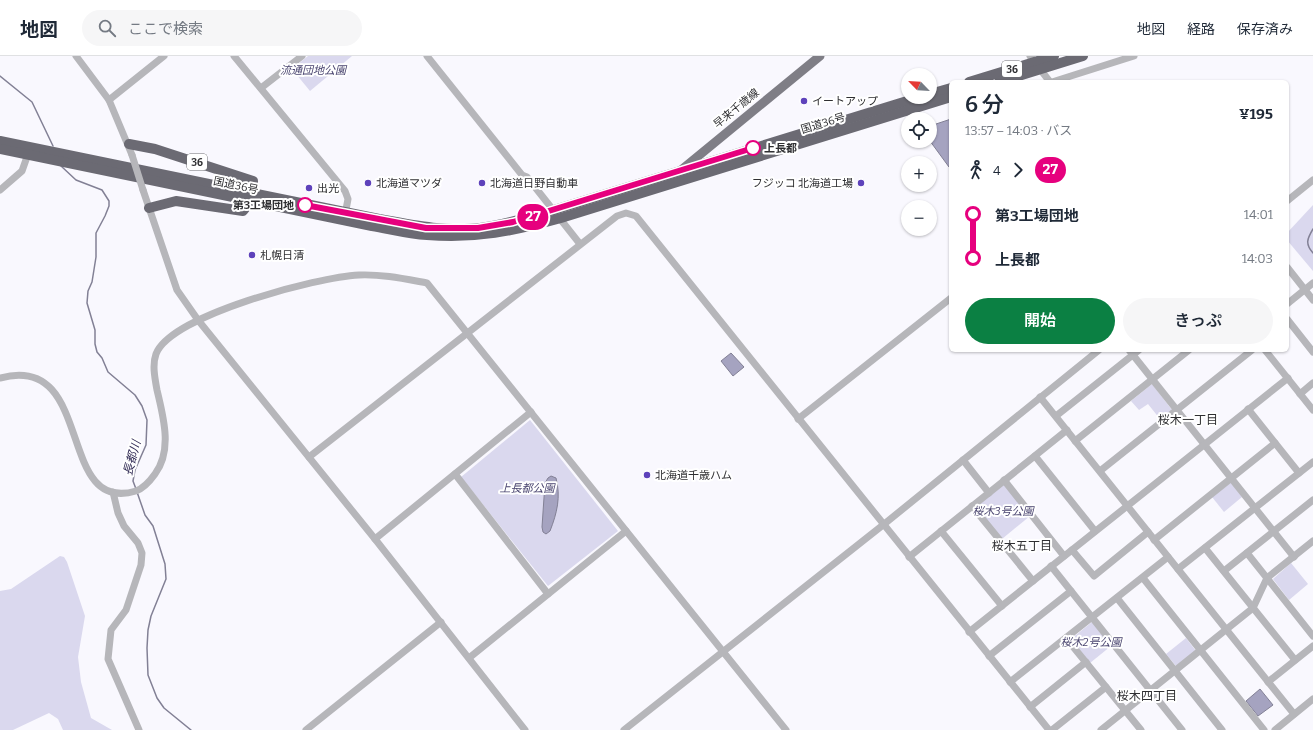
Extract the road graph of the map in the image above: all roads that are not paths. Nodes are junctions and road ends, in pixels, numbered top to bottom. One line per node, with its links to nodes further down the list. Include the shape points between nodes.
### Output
1 (76, 56): 20 (street)
2 (164, 56): 20 (street)
3 (234, 56): 16 (street)
4 (302, 56): 16 (street)
5 (427, 56): 27 (street, via 522,175)
6 (433, 56): 27 (street, via 526,172)
7 (820, 56): 26 (main road, 早来千歳線)
8 (1054, 56): 11 (highway, 36)
9 (1083, 56): 11 (highway, 36)
10 (1134, 56): 15 (street)
11 (1035, 62): 12 (highway, 36); 13 (highway, 36); 14 (street)
12 (976, 80)
13 (1003, 80)
14 (1049, 80)
15 (1057, 80)
16 (261, 88): 35 (street, via 345,191 348,199)
17 (949, 89): 18 (highway)
18 (937, 92)
19 (949, 98): 29 (highway, 国道36号 / 36)
20 (108, 100): 23 (street)
21 (901, 103): 26 (highway, 国道36号 / 36)
22 (0, 141): 31 (highway, 国道36号 / 36)
23 (129, 144): 31 (highway, 36, via 155,149 253,181); 33 (street, bridge)
24 (0, 149): 25 (highway, 国道36号 / 36)
25 (28, 154): 30 (street, via 22,172); 31 (highway, 国道36号 / 36)
26 (680, 171): 29 (main road, 早来千歳線); 34 (highway, 国道36号 / 36)
27 (527, 177): 34 (street)
28 (1313, 180): 32 (street)
29 (672, 182): 34 (highway, 国道36号 / 36)
30 (0, 190)
31 (252, 197): 33 (highway, via 243,211 176,201); 35 (highway, 国道36号 / 36)
32 (1289, 199)
33 (149, 208): 43 (street, via 177,290)
34 (558, 214): 35 (highway, 国道36号 / 36, via 516,230 475,236 426,235); 36 (street)
35 (345, 216)
36 (580, 244): 45 (street); 63 (street, via 617,216 626,213 636,216)
37 (1289, 270): 39 (street)
38 (1313, 283): 39 (street)
39 (1305, 290): 41 (street); 42 (street)
40 (949, 300): 63 (street)
41 (1313, 300)
42 (1289, 302)
43 (198, 320): 45 (street, via 264,295 318,281 360,275 427,283); 69 (street); 77 (street, via 168,338 155,355 155,378 164,425 165,453 158,470 139,490 129,493)
44 (1289, 322): 51 (street)
45 (467, 332): 61 (street); 69 (street)
46 (1096, 352): 57 (street)
47 (1131, 352): 54 (street); 62 (street)
48 (1186, 352): 54 (street)
49 (1249, 352): 59 (street)
50 (1267, 352): 53 (street)
51 (1313, 352)
52 (0, 378): 77 (street, via 13,374 33,376 54,390 68,415 84,464 100,486)
53 (1288, 378): 56 (street); 58 (street)
54 (1152, 379): 59 (street); 65 (street)
55 (1313, 383): 56 (street)
56 (1300, 394): 60 (street)
57 (1040, 397): 62 (street); 70 (street)
58 (1248, 409): 66 (street); 67 (street)
59 (1176, 410): 67 (street); 72 (street)
60 (1313, 410)
61 (531, 412): 74 (street); 84 (street)
62 (1056, 416): 64 (street)
63 (798, 419): 83 (street)
64 (1067, 430): 65 (street); 68 (street)
65 (1075, 441): 72 (street)
66 (1275, 443): 73 (street); 75 (street)
67 (1204, 444): 75 (street); 81 (street)
68 (1035, 456): 76 (street); 86 (street)
69 (308, 457): 89 (street)
70 (963, 460): 78 (street); 83 (street)
71 (1313, 462): 73 (street)
72 (1100, 471): 81 (street)
73 (1299, 473): 82 (street)
74 (455, 474): 89 (street); 106 (street)
75 (1231, 478): 82 (street); 90 (street)
76 (1004, 480): 78 (street); 95 (street)
77 (113, 492): 132 (street, via 124,526 142,552 141,565 126,610 111,630 108,659)
78 (989, 493): 80 (street)
79 (1313, 500): 88 (street)
80 (972, 506): 85 (street); 104 (street)
81 (1127, 506): 86 (street); 87 (street)
82 (1255, 508): 88 (street); 92 (street)
83 (883, 525): 96 (street); 118 (street)
84 (626, 531): 106 (street); 118 (street)
85 (941, 531): 96 (street); 108 (street)
86 (1095, 531): 93 (street)
87 (1148, 532): 90 (street); 93 (street, via 1094,576)
88 (1274, 532): 94 (street); 98 (street)
89 (375, 539): 111 (street)
90 (1154, 540): 97 (street)
91 (1313, 541): 98 (street)
92 (1205, 548): 100 (street); 101 (street)
93 (1072, 550): 95 (street)
94 (1247, 553): 101 (street); 103 (street)
95 (1064, 556): 99 (street)
96 (909, 557): 113 (street)
97 (1168, 557): 100 (street); 102 (street)
98 (1294, 557): 103 (street)
99 (1051, 566): 104 (street); 105 (street)
100 (1178, 569): 112 (street)
101 (1224, 571): 109 (street)
102 (1143, 578): 107 (street); 117 (street)
103 (1267, 578): 109 (street); 114 (street)
104 (1033, 581): 108 (street)
105 (1071, 591): 110 (street); 119 (street)
106 (548, 594): 120 (street)
107 (1117, 598): 110 (street); 123 (street)
108 (1002, 606): 113 (street)
109 (1253, 608): 112 (street); 121 (street)
110 (1092, 617): 115 (street); 127 (street)
111 (441, 622): 120 (street); 133 (street)
112 (1227, 630): 117 (street); 125 (street)
113 (969, 632): 119 (street)
114 (1313, 636)
115 (1066, 638): 122 (street); 124 (street)
116 (1313, 646): 121 (street)
117 (1202, 651): 123 (street); 143 (street)
118 (724, 652): 135 (street); 136 (street)
119 (989, 656): 124 (street)
120 (469, 658): 134 (street)
121 (1295, 660): 125 (street)
122 (1086, 662): 126 (street); 129 (street)
123 (1176, 671): 127 (street); 142 (street)
124 (1010, 682): 129 (street)
125 (1268, 682): 131 (street)
126 (1106, 687): 130 (street); 138 (street)
127 (1151, 691): 130 (street); 141 (street)
128 (1313, 699): 131 (street)
129 (1030, 707): 137 (street)
130 (1125, 711): 139 (street); 140 (street)
131 (1294, 714): 144 (street)
132 (139, 730)
133 (306, 730)
134 (525, 730)
135 (624, 730)
136 (786, 730)
137 (1049, 730)
138 (1052, 730)
139 (1101, 730)
140 (1141, 730)
141 (1182, 730)
142 (1222, 730)
143 (1264, 730)
144 (1274, 730)

